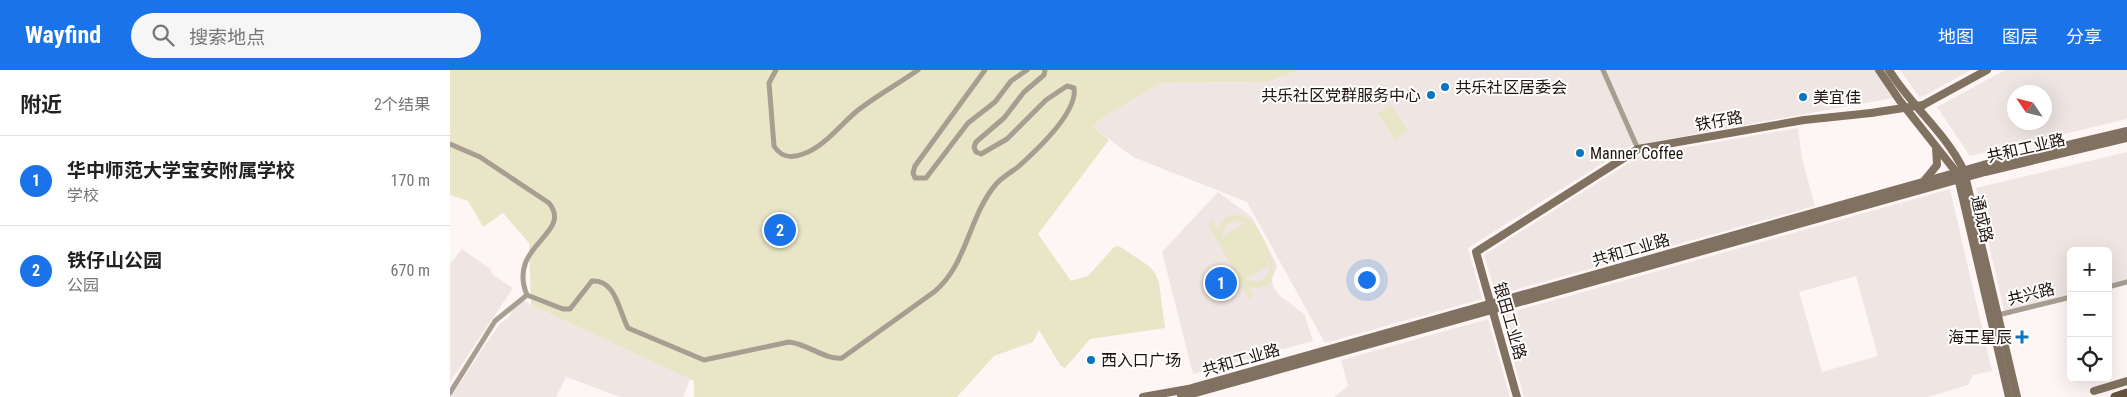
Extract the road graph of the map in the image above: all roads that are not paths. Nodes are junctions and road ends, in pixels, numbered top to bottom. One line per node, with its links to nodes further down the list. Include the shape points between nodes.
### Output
1 (776, 70): 2 (street, via 769,83 774,146 779,154 788,158 804,154 821,144 858,111)
2 (918, 70)
3 (985, 70): 4 (street, via 915,166 915,178 926,178 968,123 995,102 1011,81)
4 (1026, 70)
5 (1045, 70): 20 (street, via 1004,118 976,142 976,152 981,154 1008,139 1046,100 1067,86 1074,88 1072,108 1030,155 998,182 948,279 842,358 831,358 803,344 789,342 704,360 628,328 609,287 598,281 592,281 570,308 563,309)
6 (1604, 70): 14 (street)
7 (1879, 70): 12 (street, 通成路)
8 (1889, 70): 15 (street, 通成路, via 1957,155)
9 (1987, 70): 14 (street, 铁仔路, bridge, via 1923,105 1804,120)
10 (2127, 131): 15 (street, 共和工业路)
11 (2127, 138): 15 (street, 共和工业路)
12 (1934, 143): 15 (street, 通成路); 16 (street, via 1938,151 1937,165)
13 (450, 144): 20 (street, via 480,157 549,203 554,210 553,226 524,262 522,274)
14 (1638, 149): 17 (street, 铁仔路)
15 (1961, 175): 16 (street, 共和工业路); 22 (street, 共和工业路); 23 (street, 通成路); 31 (street, 通成路)
16 (1922, 183): 22 (street, 共和工业路)
17 (1476, 252): 22 (street, 银田工业路)
18 (2127, 282): 19 (street)
19 (2112, 286)
20 (527, 296): 26 (street, via 495,321)
21 (2067, 298): 23 (street, 共兴路)
22 (1492, 307): 28 (street, 共和工业路, via 1188,389); 29 (street, 共和工业路); 30 (street, 银田工业路)
23 (1998, 316): 32 (street, 通成路)
24 (2127, 381): 25 (street)
25 (2094, 391)
26 (450, 392)
27 (2127, 393): 33 (main road)
28 (1143, 397)
29 (1180, 397)
30 (1517, 397)
31 (2009, 397)
32 (2017, 397)
33 (2116, 397)

